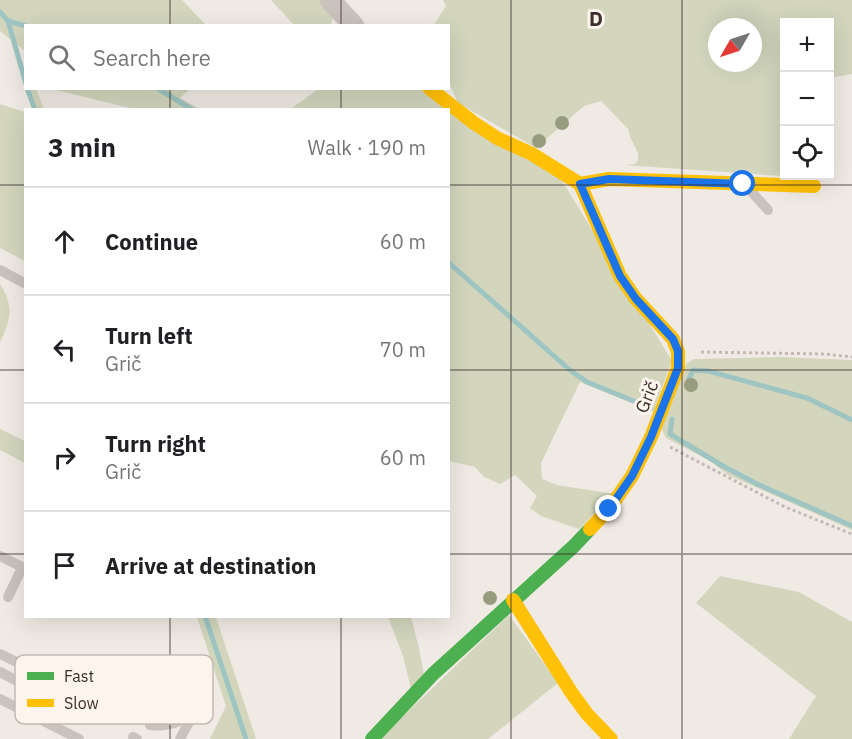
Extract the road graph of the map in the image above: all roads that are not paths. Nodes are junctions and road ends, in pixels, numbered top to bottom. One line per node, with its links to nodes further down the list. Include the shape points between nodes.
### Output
1 (330, 0): 2 (street)
2 (352, 24)
3 (432, 90): 4 (street, via 497,138)
4 (580, 184): 5 (street, via 609,179); 13 (street, Grič, via 620,276 673,339 678,368 632,476 609,509)
5 (743, 184): 6 (street); 7 (lane)
6 (814, 186)
7 (768, 210)
8 (0, 270): 9 (lane)
9 (24, 283)
10 (0, 556): 11 (lane)
11 (24, 568): 12 (lane)
12 (8, 597)
13 (513, 600): 26 (street, Grič, via 433,674); 27 (street, via 580,705)
14 (0, 654): 15 (lane)
15 (15, 661)
16 (0, 672): 17 (lane)
17 (15, 680)
18 (0, 699): 19 (lane)
19 (15, 707)
20 (49, 724): 24 (lane)
21 (173, 724): 22 (lane)
22 (150, 725)
23 (182, 735): 25 (lane)
24 (79, 739)
25 (169, 739)
26 (372, 739)
27 (611, 739)

